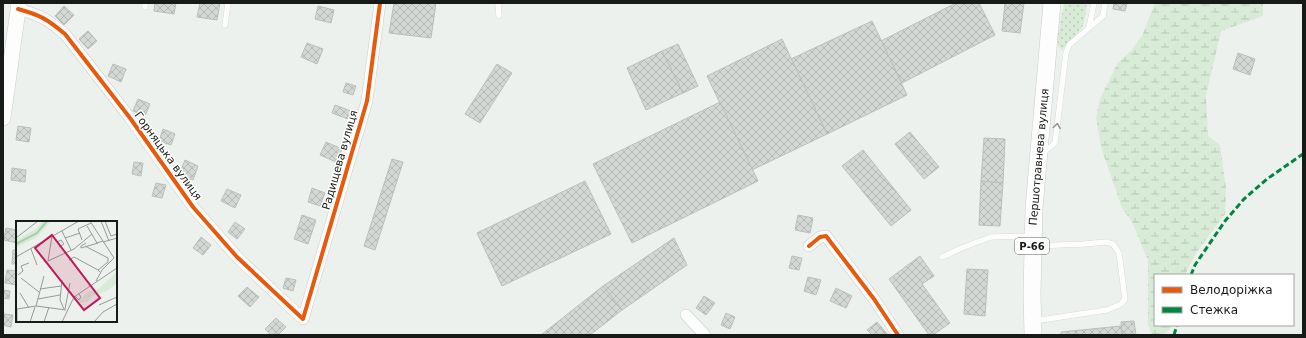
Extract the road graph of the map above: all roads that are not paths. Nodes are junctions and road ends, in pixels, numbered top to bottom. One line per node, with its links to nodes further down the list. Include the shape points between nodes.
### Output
1 (228, 3): 9 (lane)
2 (380, 3): 17 (street, Радищева вулиця, via 367,101)
3 (498, 3): 8 (lane)
4 (1052, 3): 12 (main road, Першотравнева вулиця / Р-66)
5 (1094, 3): 10 (lane)
6 (1105, 3): 10 (lane, via 1103,16)
7 (19, 6): 11 (street); 17 (street, Горняцька вулиця, via 39,15 65,34 130,118 193,207 237,257)
8 (499, 16)
9 (225, 25)
10 (1089, 28): 12 (lane, one-way to 10, via 1055,143 1069,45)
11 (3, 118)
12 (1038, 157): 13 (main road, Першотравнева вулиця / Р-66)
13 (1032, 241): 15 (lane, via 991,237); 18 (main road, Першотравнева вулиця / Р-66); 18 (lane, via 1112,244 1119,252 1125,299 1122,304 1107,310)
14 (808, 246): 20 (street, via 820,237 826,236)
15 (942, 257)
16 (686, 315): 19 (street)
17 (303, 319)
18 (1033, 328)
19 (705, 335)
20 (898, 335)

